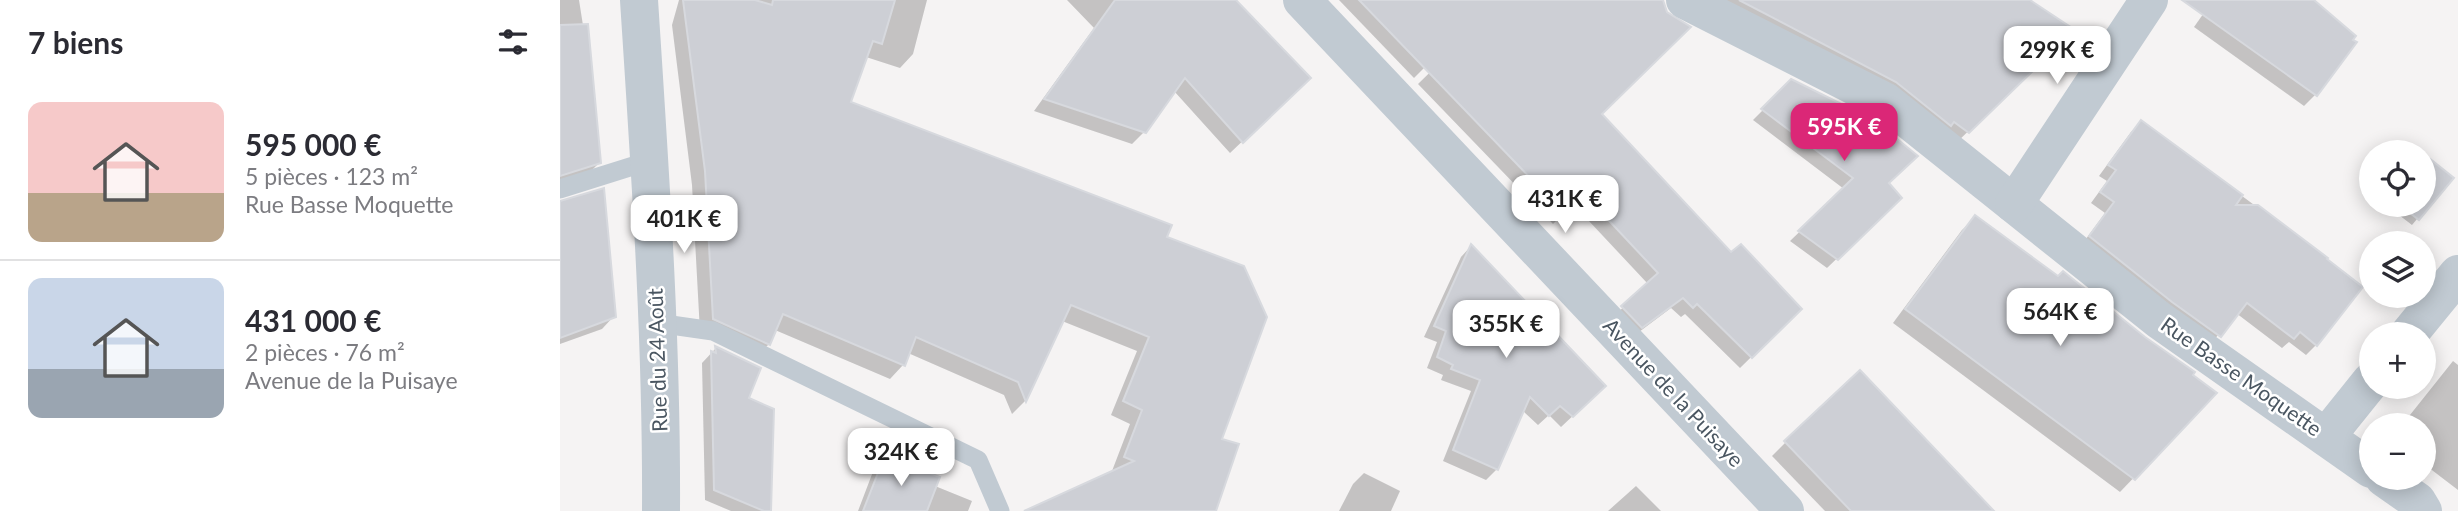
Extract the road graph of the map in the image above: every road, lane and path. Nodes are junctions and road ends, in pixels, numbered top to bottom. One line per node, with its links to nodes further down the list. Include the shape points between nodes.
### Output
1 (639, 0): 5 (street, Rue du 24 Août)
2 (1302, 0): 17 (street, Avenue de la Puisaye)
3 (1685, 0): 7 (street, Rue Basse Moquette, via 1886,102)
4 (2149, 0): 7 (street)
5 (649, 161): 6 (lane); 10 (street, Rue du 24 Août)
6 (560, 189)
7 (2014, 204): 12 (street, Rue Basse Moquette, via 2159,320)
8 (2458, 274): 9 (street)
9 (2419, 322)
10 (657, 323): 15 (street, Rue du 24 Août); 16 (lane, via 713,331 978,460)
11 (2359, 396): 12 (street)
12 (2326, 437): 13 (street, Rue Basse Moquette)
13 (2359, 460)
14 (2401, 490): 18 (street)
15 (661, 511)
16 (1000, 511)
17 (1785, 511)
18 (2423, 511)

